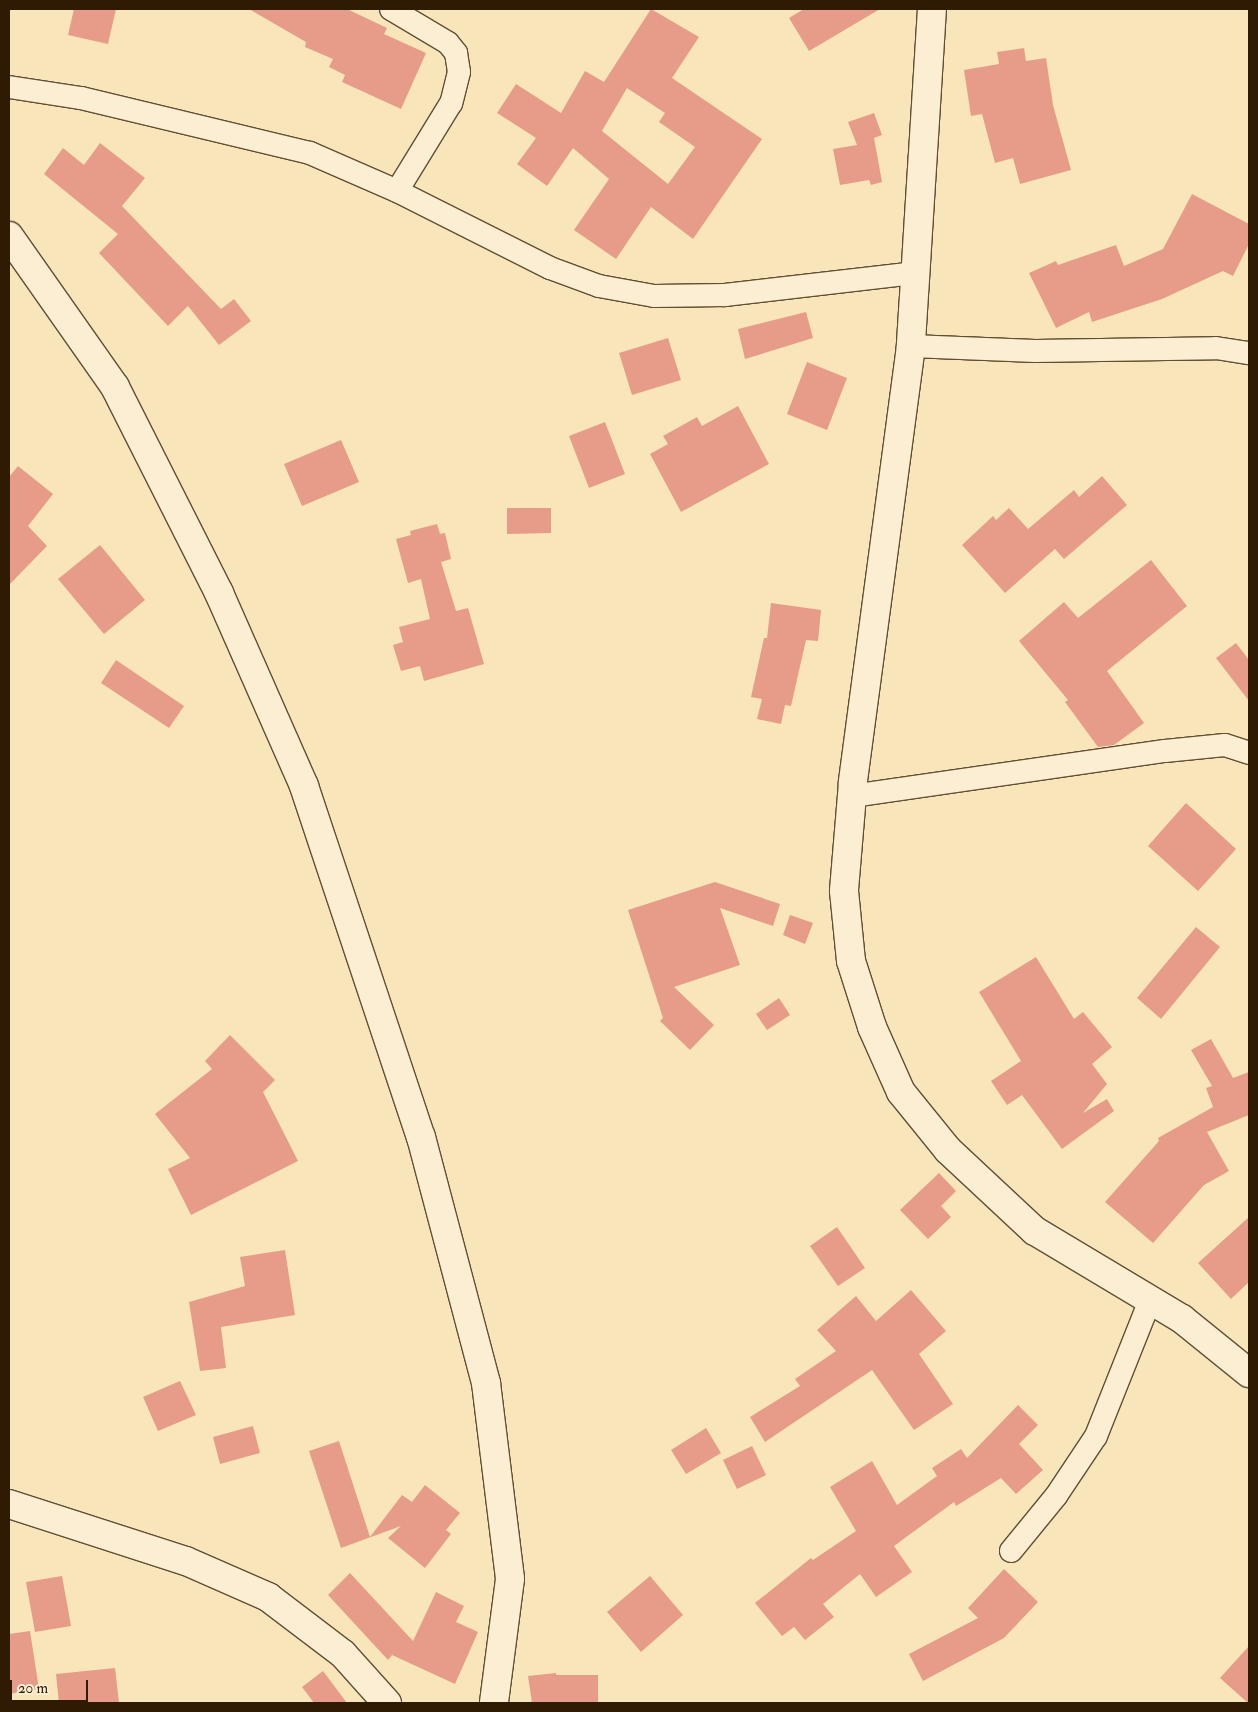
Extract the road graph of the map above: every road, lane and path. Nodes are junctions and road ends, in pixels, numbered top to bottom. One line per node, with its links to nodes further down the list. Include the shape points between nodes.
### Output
1 (391, 9): 4 (street, via 448,43 456,53 460,72 451,103)
2 (932, 9): 6 (main road)
3 (9, 87): 4 (street, via 80,98 310,153)
4 (397, 192): 6 (street, via 550,268 599,286 654,296 725,295)
5 (9, 236): 16 (main road, via 115,387 219,594 304,786 418,1127 486,1383 510,1579)
6 (916, 274): 7 (main road)
7 (911, 346): 8 (street, via 1036,351 1216,348); 10 (main road)
8 (1249, 353)
9 (1249, 753): 10 (street, via 1226,745 1165,751)
10 (852, 796): 11 (main road, via 844,891 851,961 872,1027 902,1092 948,1150 1035,1231)
11 (1150, 1300): 12 (main road, via 1182,1319); 14 (street, via 1096,1436 1056,1496)
12 (1249, 1373)
13 (9, 1504): 15 (main road, via 186,1561 268,1597 343,1654)
14 (1011, 1552)
15 (387, 1703)
16 (494, 1703)

